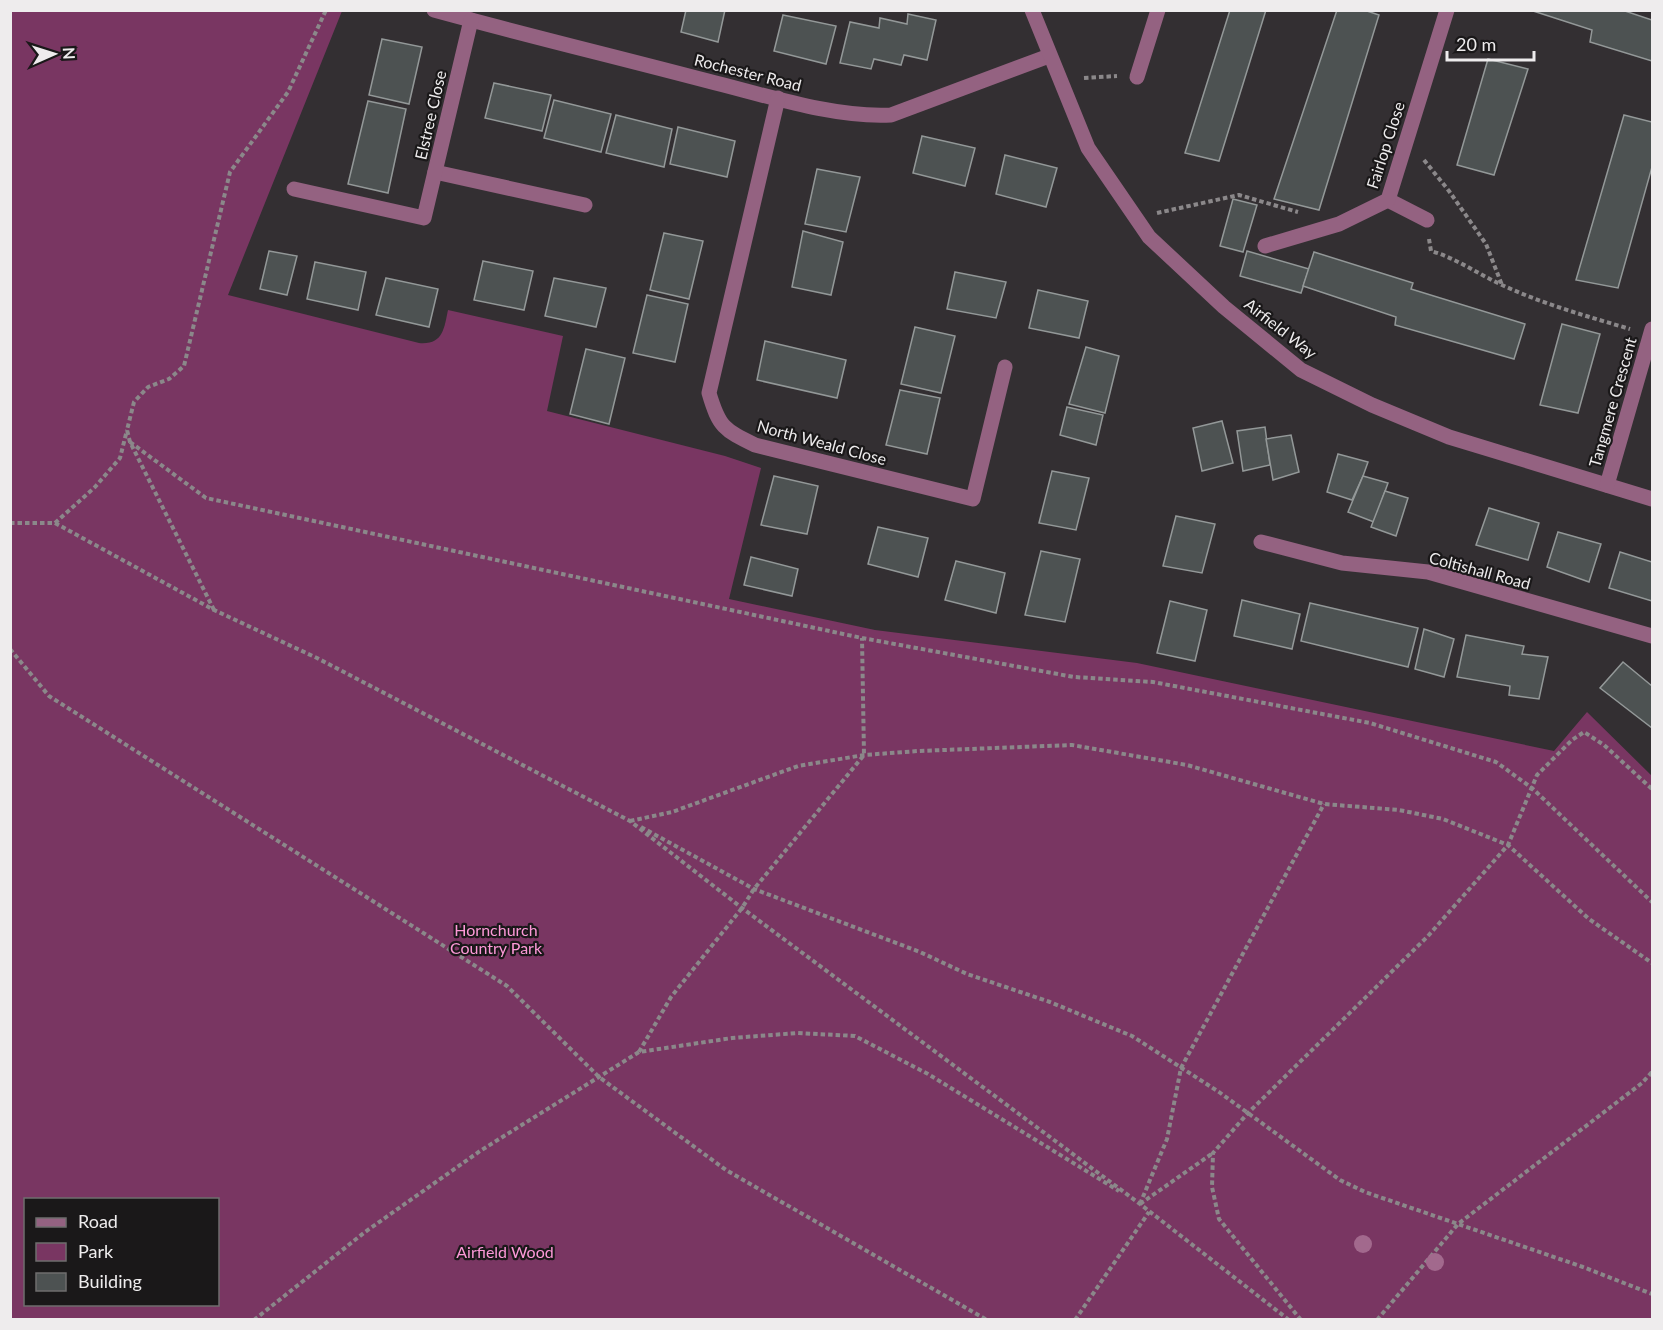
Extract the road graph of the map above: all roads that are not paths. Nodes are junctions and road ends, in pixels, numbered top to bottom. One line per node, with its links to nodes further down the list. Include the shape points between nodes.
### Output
1 (434, 10): 5 (street, Rochester Road)
2 (1032, 10): 6 (street, Airfield Way)
3 (1158, 10): 7 (street)
4 (1447, 10): 11 (street, Fairlop Close)
5 (471, 20): 8 (street, Rochester Road); 9 (street, Elstree Close)
6 (1049, 56): 8 (street, Rochester Road, via 891,115 852,114); 17 (street, Airfield Way, via 1088,148 1149,237 1224,307 1301,370 1449,437)
7 (1137, 76)
8 (778, 98): 16 (street, North Weald Close, via 709,393 715,414 726,431 755,445 973,500)
9 (435, 172): 10 (street, Elstree Close, via 424,218); 12 (street)
10 (294, 189)
11 (1388, 200): 13 (street); 14 (street, Fairlop Close, via 1339,224)
12 (585, 205)
13 (1427, 220)
14 (1265, 246)
15 (1652, 332): 17 (street, Tangmere Crescent)
16 (1005, 367)
17 (1607, 485): 18 (street, Airfield Way)
18 (1653, 499)
19 (1261, 542): 20 (street, Coltishall Road, via 1342,563 1428,572)
20 (1653, 636)

